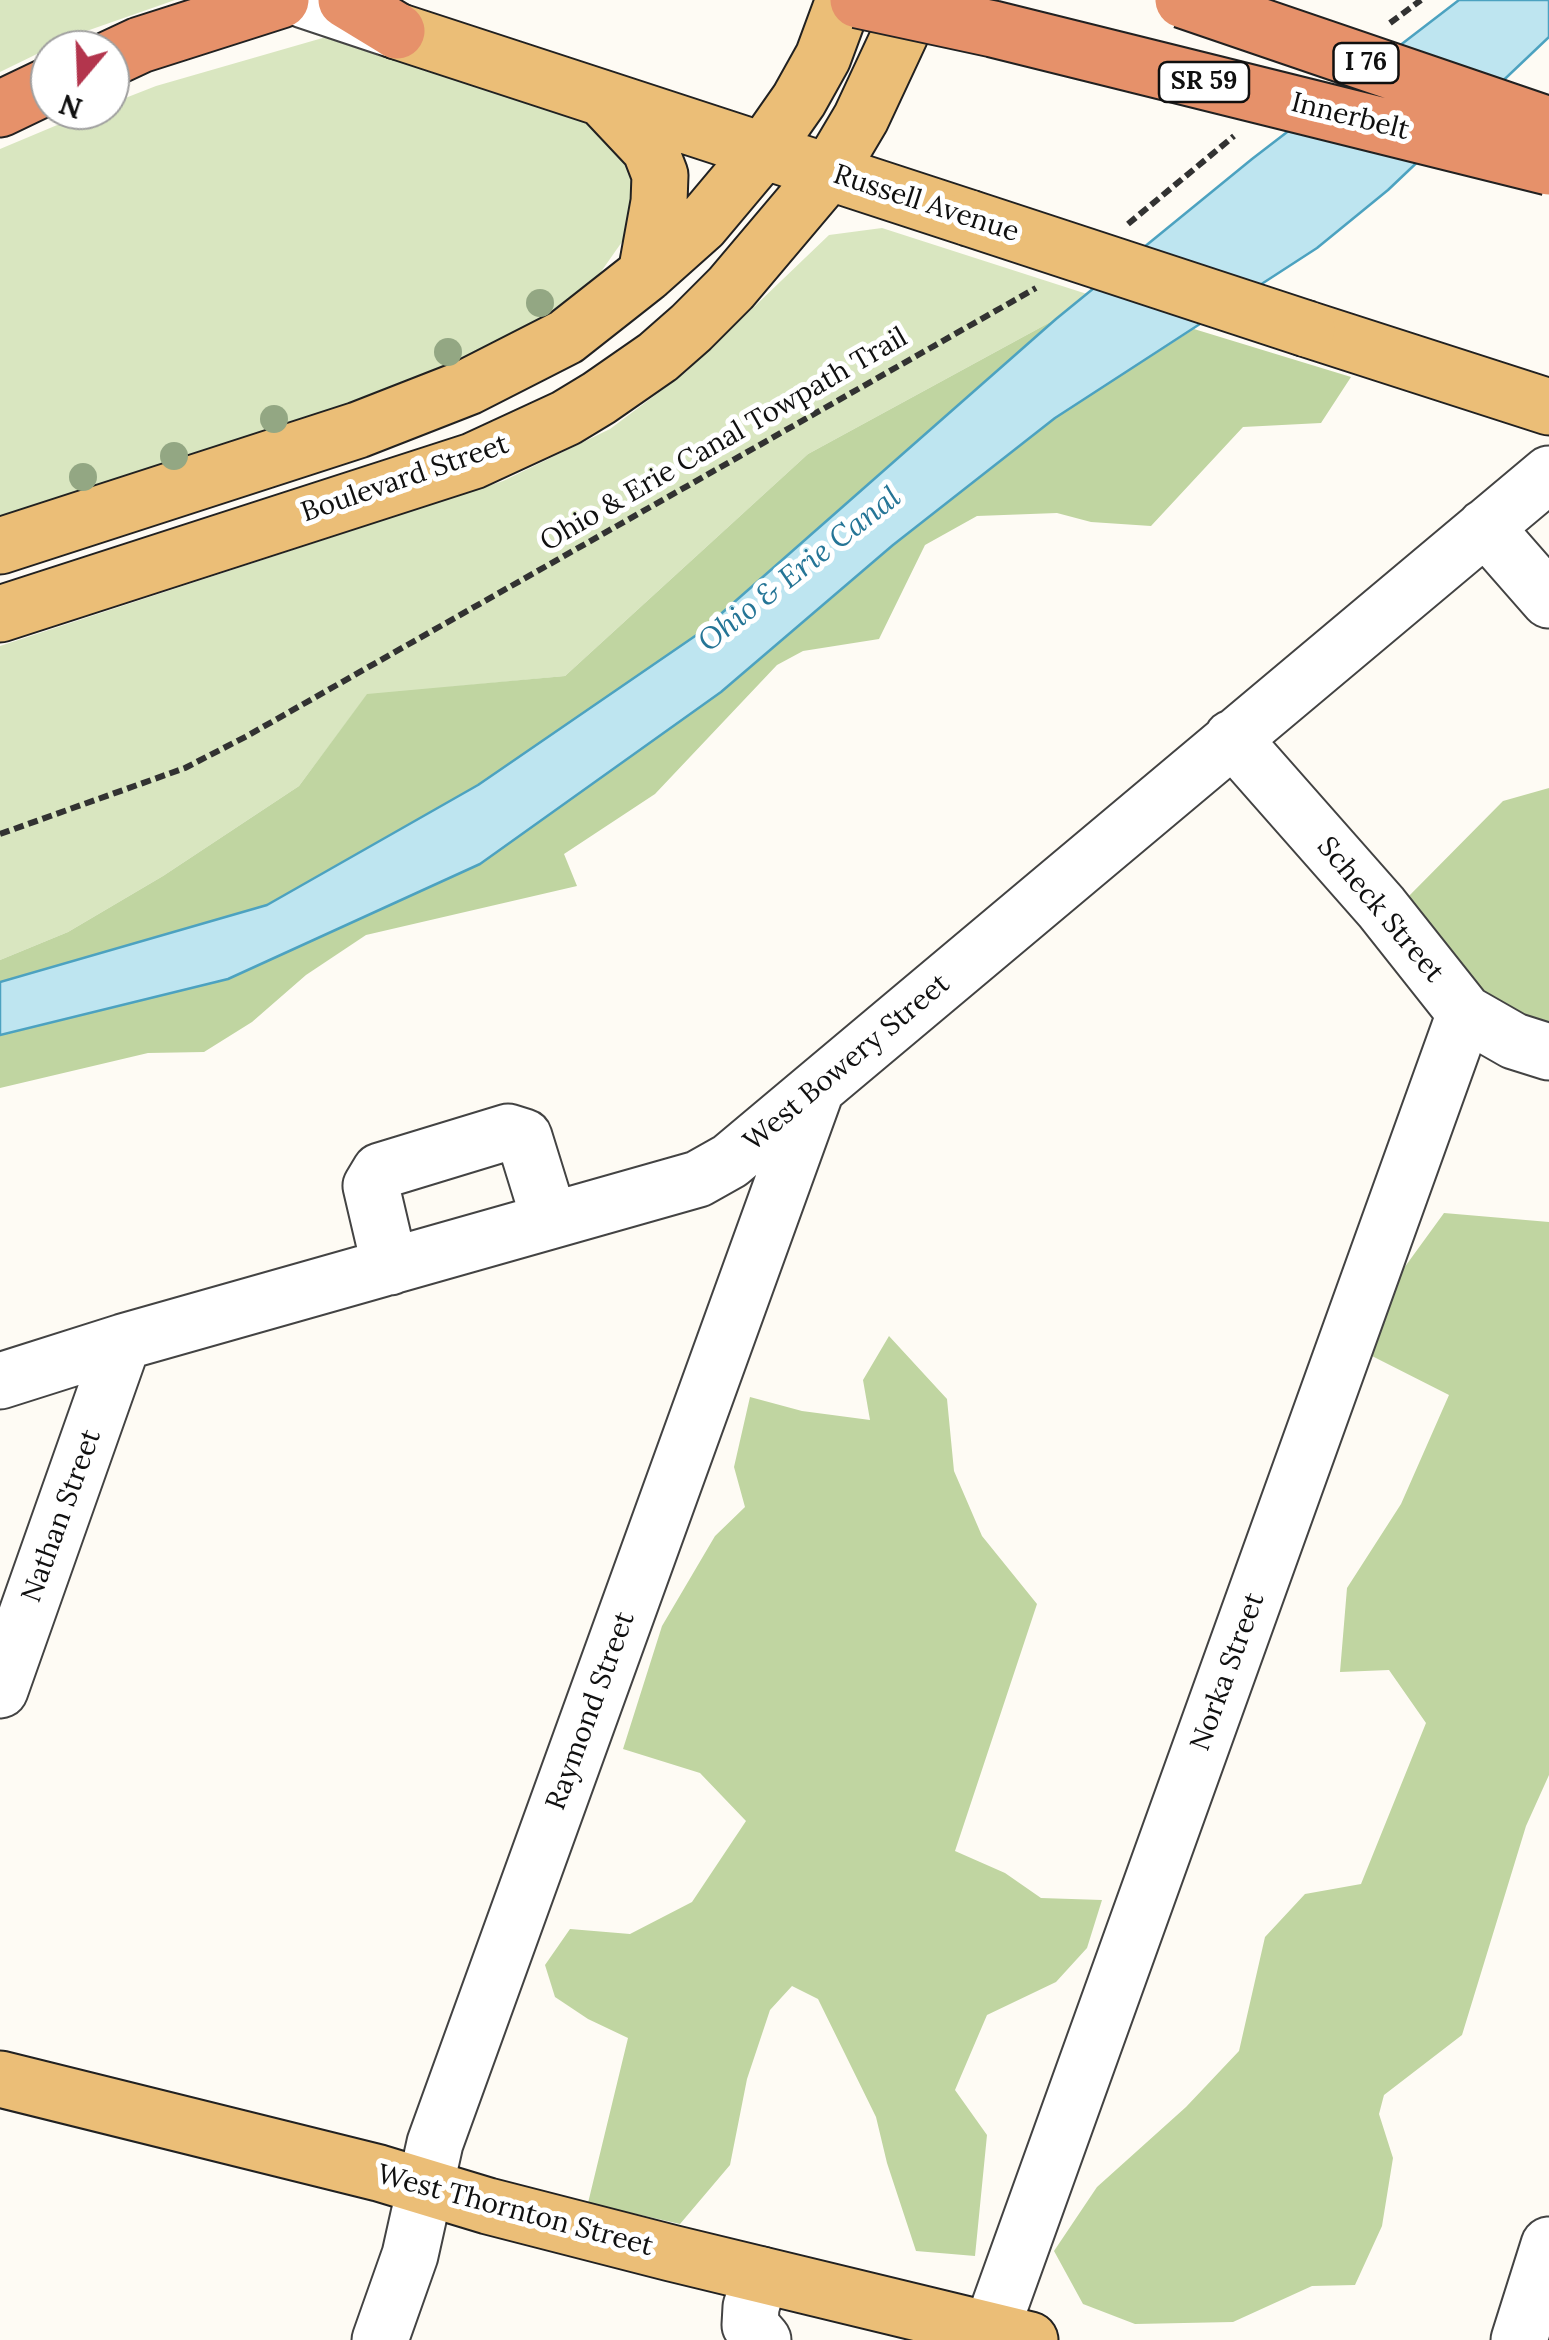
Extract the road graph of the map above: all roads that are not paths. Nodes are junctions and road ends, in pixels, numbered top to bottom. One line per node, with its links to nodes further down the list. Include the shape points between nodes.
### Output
1 (281, 0): 9 (highway)
2 (304, 0): 8 (street, Russell Avenue)
3 (346, 0): 8 (highway)
4 (844, 0): 12 (main road, via 823,57)
5 (858, 0): 13 (highway, Innerbelt / SR 59, bridge)
6 (912, 0): 14 (main road, Boulevard Street, via 861,118)
7 (1183, 0): 11 (highway, I 76, bridge)
8 (397, 30): 10 (main road, Russell Avenue)
9 (130, 50)
10 (601, 97): 12 (main road, Russell Avenue); 15 (main road, via 650,150 660,175)
11 (1549, 125)
12 (764, 150): 14 (main road, Russell Avenue); 15 (main road, via 701,225)
13 (1549, 167)
14 (829, 172): 16 (main road, Russell Avenue, bridge); 21 (main road, Boulevard Street, via 691,328 566,418 474,460)
15 (646, 274): 19 (main road, via 566,337 468,388)
16 (1549, 407)
17 (1549, 474): 18 (street, West Bowery Street)
18 (1485, 527): 20 (street); 22 (street, West Bowery Street)
19 (0, 546)
20 (1549, 600)
21 (0, 614)
22 (1232, 738): 23 (street, Scheck Street); 25 (street, West Bowery Street)
23 (1465, 1013): 24 (street, Scheck Street); 36 (street, Norka Street)
24 (1549, 1052)
25 (817, 1087): 26 (street, West Bowery Street, via 750,1146 698,1179); 32 (street, Raymond Street)
26 (550, 1221): 27 (street, West Bowery Street); 27 (street, via 524,1137 508,1132 380,1171 371,1186)
27 (390, 1267): 28 (street, West Bowery Street)
28 (124, 1342): 29 (street, West Bowery Street); 30 (street, Nathan Street)
29 (0, 1382)
30 (0, 1690)
31 (0, 2079): 32 (main road, West Thornton Street)
32 (424, 2186): 34 (main road, West Thornton Street); 37 (street, Raymond Street, via 410,2256)
33 (1549, 2245): 39 (street)
34 (760, 2275): 35 (main road, West Thornton Street); 38 (street, via 750,2325)
35 (881, 2322): 36 (main road, West Thornton Street)
36 (1010, 2335)
37 (380, 2340)
38 (763, 2340)
39 (1518, 2340)

